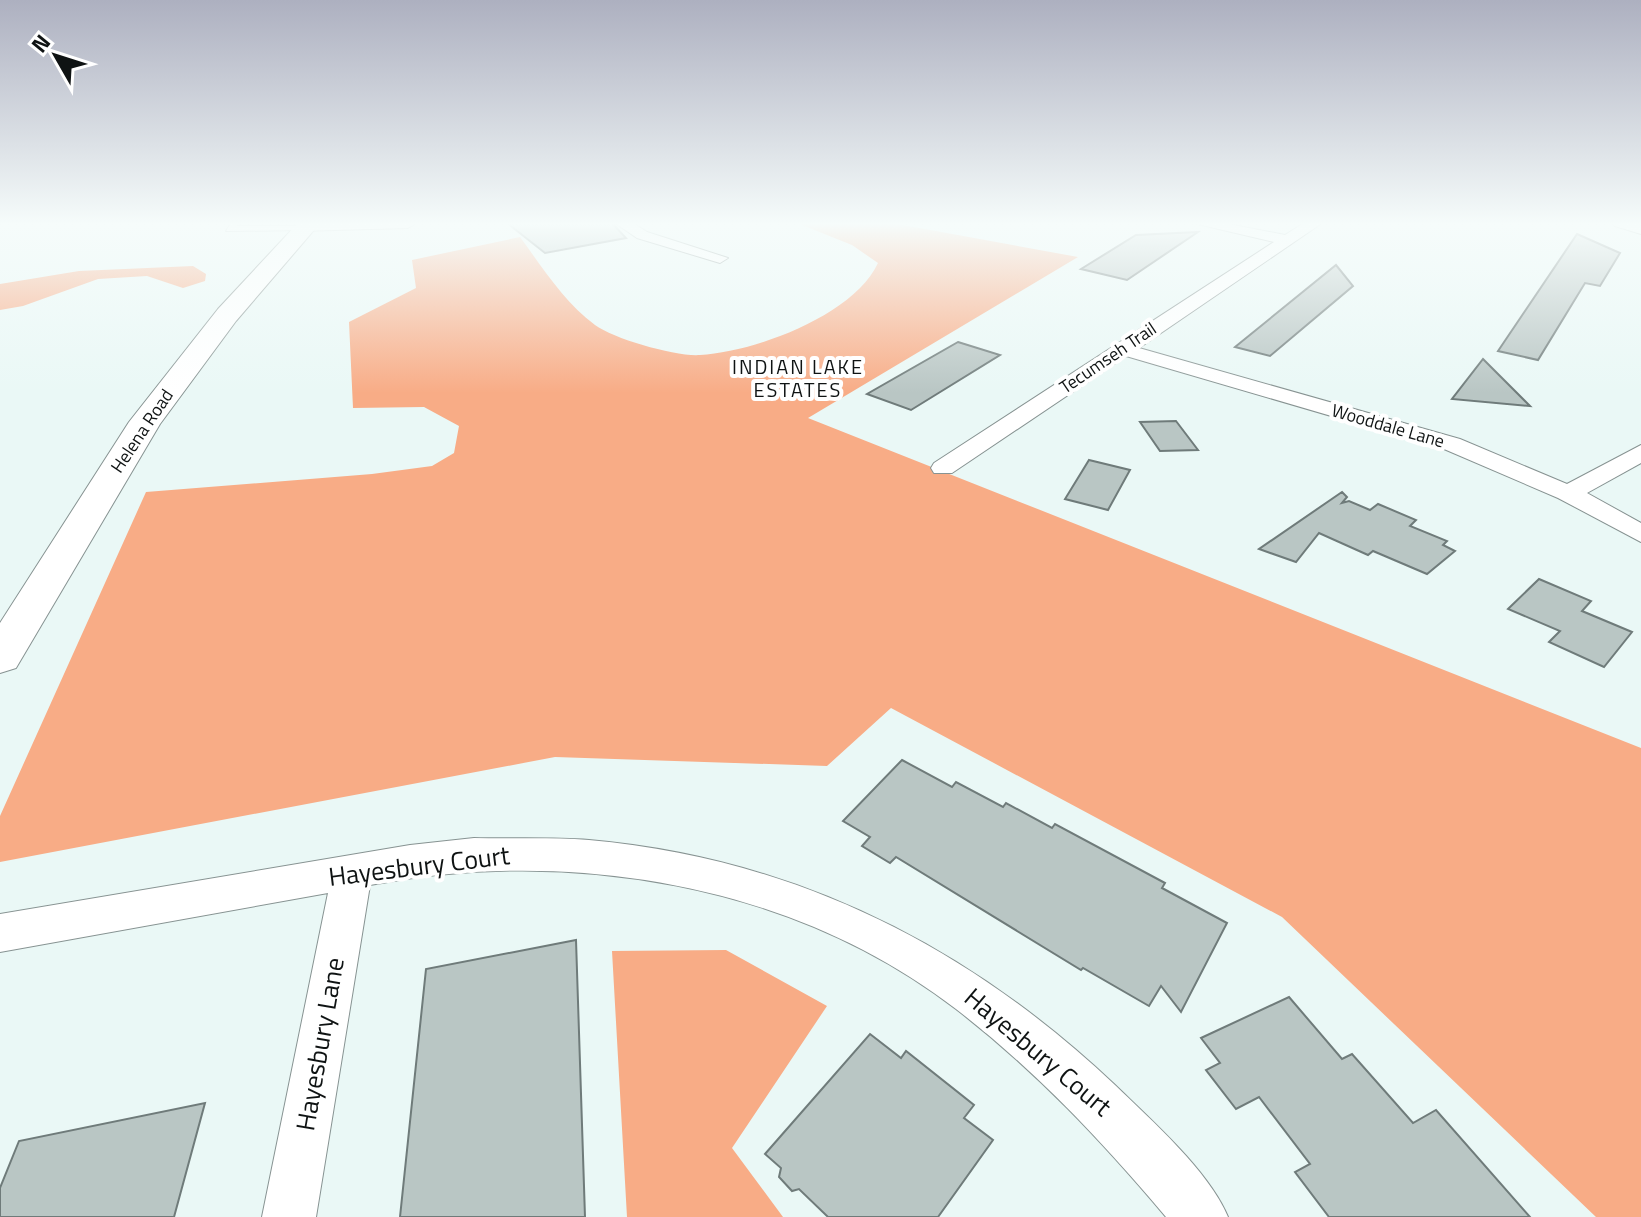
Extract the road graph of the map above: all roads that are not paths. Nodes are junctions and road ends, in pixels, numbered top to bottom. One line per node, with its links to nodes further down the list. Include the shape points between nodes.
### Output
1 (258, 280): 8 (main road, Helena Road, via 145,422)
2 (1227, 280): 3 (street, Tecumseh Trail)
3 (1122, 349): 5 (street, Tecumseh Trail); 6 (street, Wooddale Lane, via 1452,444)
4 (1641, 452): 6 (street)
5 (943, 468)
6 (1567, 493): 7 (street, Wooddale Lane)
7 (1641, 534)
8 (0, 658)
9 (352, 872): 10 (street, Hayesbury Court); 11 (street, Hayesbury Lane); 12 (street, Hayesbury Court, via 470,854 564,852 749,883 819,907 948,976 1041,1048 1116,1116)
10 (0, 933)
11 (289, 1217)
12 (1201, 1217)

